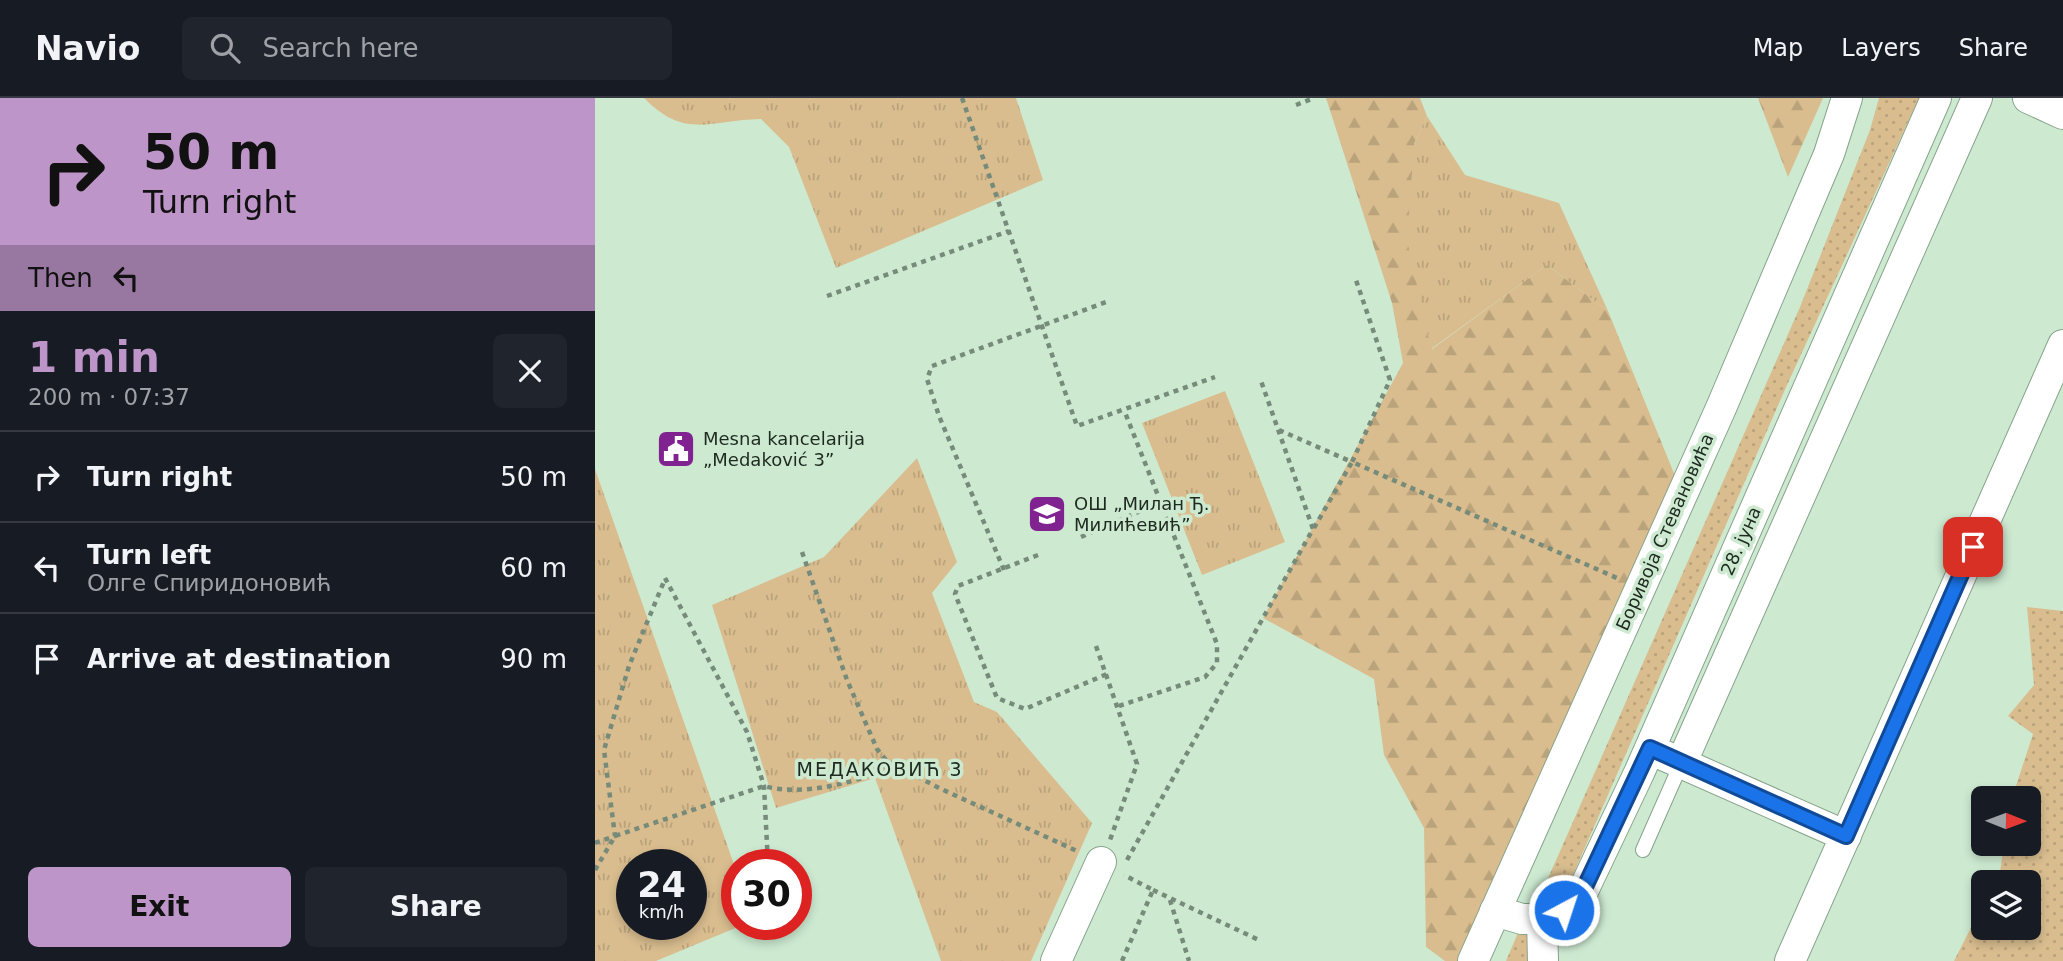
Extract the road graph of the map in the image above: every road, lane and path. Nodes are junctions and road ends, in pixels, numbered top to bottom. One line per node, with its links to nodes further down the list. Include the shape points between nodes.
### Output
1 (962, 98): 9 (path)
2 (1314, 98): 7 (path)
3 (1847, 98): 26 (street, Боривоја Стевановића, via 1829,154)
4 (1936, 98): 30 (street, 28. јуна)
5 (1977, 98): 32 (street, 28. јуна)
6 (2028, 98): 8 (street)
7 (1296, 105)
8 (2063, 114)
9 (1009, 231): 11 (path); 13 (path)
10 (1356, 280): 19 (path, via 1390,380)
11 (827, 296)
12 (1109, 300): 13 (path)
13 (1042, 324): 17 (path, via 1077,426); 25 (path, via 932,366 927,379)
14 (2063, 345): 35 (street)
15 (1215, 377): 17 (path)
16 (1259, 378): 18 (path)
17 (1124, 410): 20 (path)
18 (1278, 430): 19 (path); 21 (path)
19 (1352, 461): 21 (path); 26 (path)
20 (1161, 502): 22 (path); 29 (path, via 1217,643 1217,663 1205,677)
21 (1314, 529): 39 (path)
22 (1081, 537)
23 (802, 552): 31 (path, via 877,749)
24 (1038, 555): 25 (path)
25 (1004, 570): 28 (path, via 958,586 955,594 997,698 1025,709)
26 (1640, 588): 43 (street, Боривоја Стевановића)
27 (1096, 646): 28 (path)
28 (1107, 674): 29 (path)
29 (1119, 706): 39 (path, via 1137,764)
30 (1650, 748): 32 (street); 44 (street, 28. јуна, via 1583,891 1564,910)
31 (895, 764): 33 (path, via 866,779 783,792); 39 (path)
32 (1681, 764): 35 (street); 38 (lane, 28. јуна)
33 (764, 786): 34 (path); 34 (path, via 747,732 665,578 629,666 604,750); 37 (path)
34 (615, 836): 36 (path); 40 (path)
35 (1846, 836): 51 (street)
36 (595, 843)
37 (767, 849)
38 (1643, 850)
39 (1111, 868): 41 (path); 46 (street)
40 (595, 870)
41 (1153, 890): 42 (path); 47 (path)
42 (1170, 899): 45 (path); 48 (path)
43 (1495, 911): 44 (street); 49 (street, Боривоја Стевановића)
44 (1542, 919): 50 (street)
45 (1261, 941)
46 (1056, 961)
47 (1122, 961)
48 (1189, 961)
49 (1473, 961)
50 (1543, 961)
51 (1790, 961)

